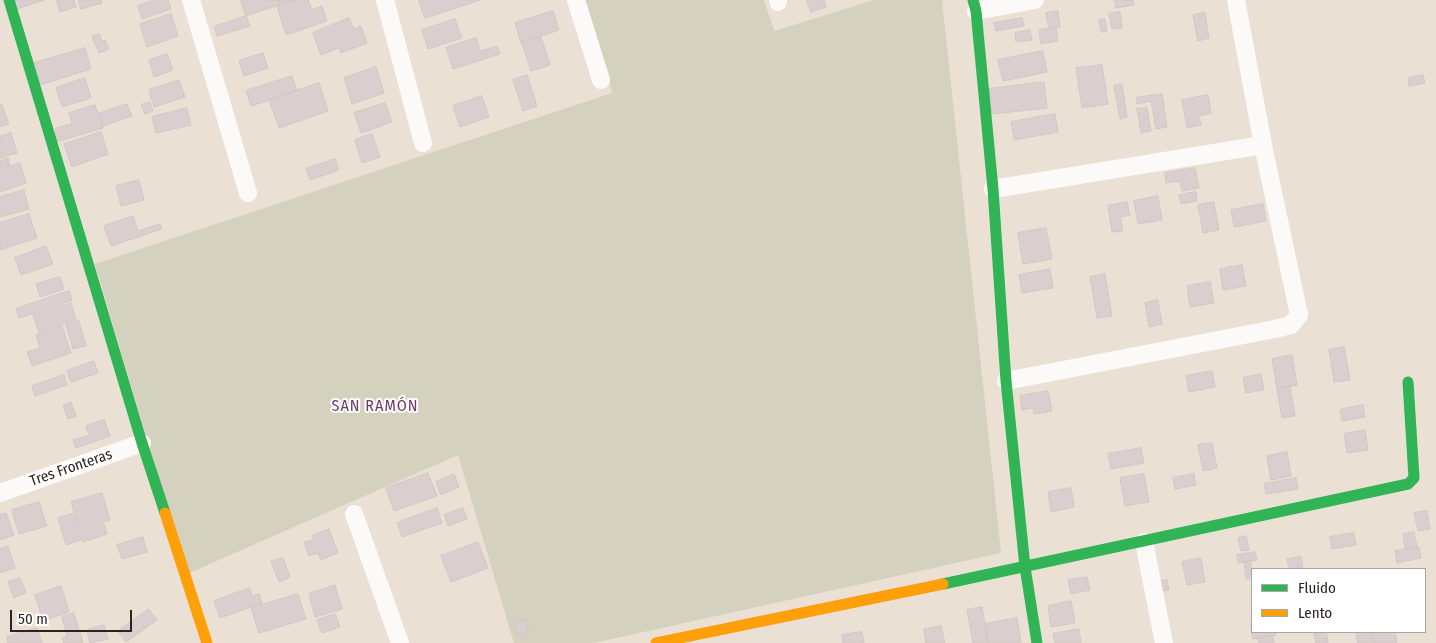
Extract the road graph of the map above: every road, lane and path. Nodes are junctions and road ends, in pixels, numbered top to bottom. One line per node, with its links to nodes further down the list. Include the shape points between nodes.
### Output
1 (9, 0): 15 (street)
2 (191, 0): 12 (street)
3 (386, 0): 9 (street)
4 (576, 0): 8 (street)
5 (1035, 0): 7 (street)
6 (1236, 0): 10 (street)
7 (975, 6): 11 (street)
8 (601, 80)
9 (423, 143)
10 (1264, 145): 11 (street); 13 (street, via 1299,315 1291,325)
11 (993, 189): 13 (street)
12 (248, 193)
13 (1006, 381): 19 (street)
14 (1408, 382): 18 (street, via 1414,478 1408,484)
15 (142, 443): 16 (street, Tres Fronteras); 20 (street)
16 (0, 493)
17 (354, 514): 21 (street)
18 (1144, 542): 19 (street); 24 (street)
19 (1025, 567): 22 (street); 23 (street)
20 (207, 643)
21 (400, 643)
22 (656, 643)
23 (1037, 643)
24 (1164, 643)

